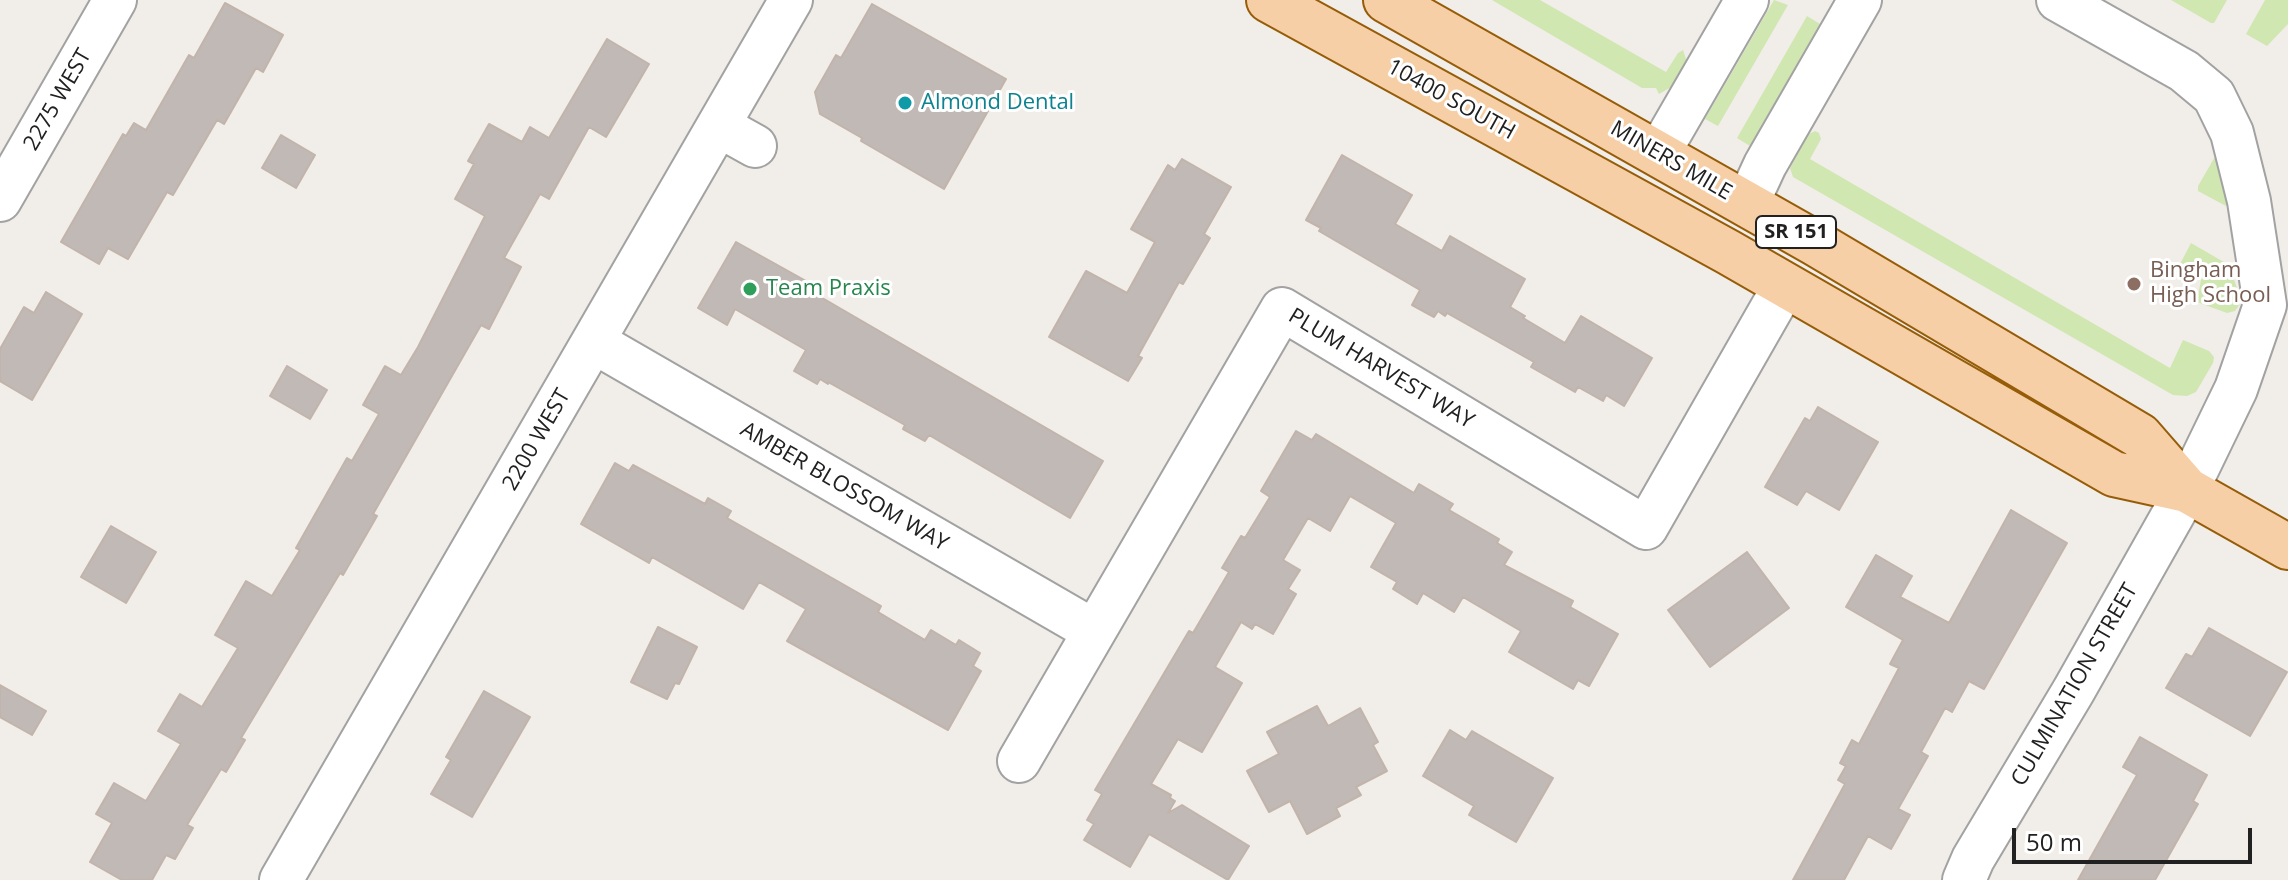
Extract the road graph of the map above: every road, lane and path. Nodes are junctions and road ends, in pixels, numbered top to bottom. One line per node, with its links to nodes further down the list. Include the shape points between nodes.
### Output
1 (115, 0): 11 (street, 2275 WEST)
2 (791, 0): 8 (street, 2200 WEST)
3 (1269, 0): 12 (main road, 10400 SOUTH / SR 151)
4 (1386, 0): 10 (main road, MINERS MILE / SR 151)
5 (1747, 0): 10 (street)
6 (2058, 0): 16 (street, CULMINATION STREET, via 2184,71 2214,96 2232,133 2265,305 2236,389)
7 (1844, 6): 13 (street)
8 (719, 126): 9 (street); 15 (street, 2200 WEST)
9 (755, 146)
10 (1658, 154): 13 (main road, MINERS MILE / SR 151)
11 (0, 200)
12 (1634, 201): 14 (main road, MINERS MILE / SR 151)
13 (1747, 204): 16 (main road, MINERS MILE / SR 151, via 2140,436)
14 (1785, 285): 16 (main road, MINERS MILE / SR 151, via 2114,474); 18 (street, PLUM HARVEST WAY, via 1646,528 1282,309)
15 (594, 342): 18 (street, AMBER BLOSSOM WAY); 20 (street, 2200 WEST)
16 (2187, 490): 17 (main road, MINERS MILE / SR 151); 21 (street, CULMINATION STREET)
17 (2288, 547)
18 (1094, 631): 19 (street, PLUM HARVEST WAY)
19 (1019, 761)
20 (281, 880)
21 (1964, 880)

